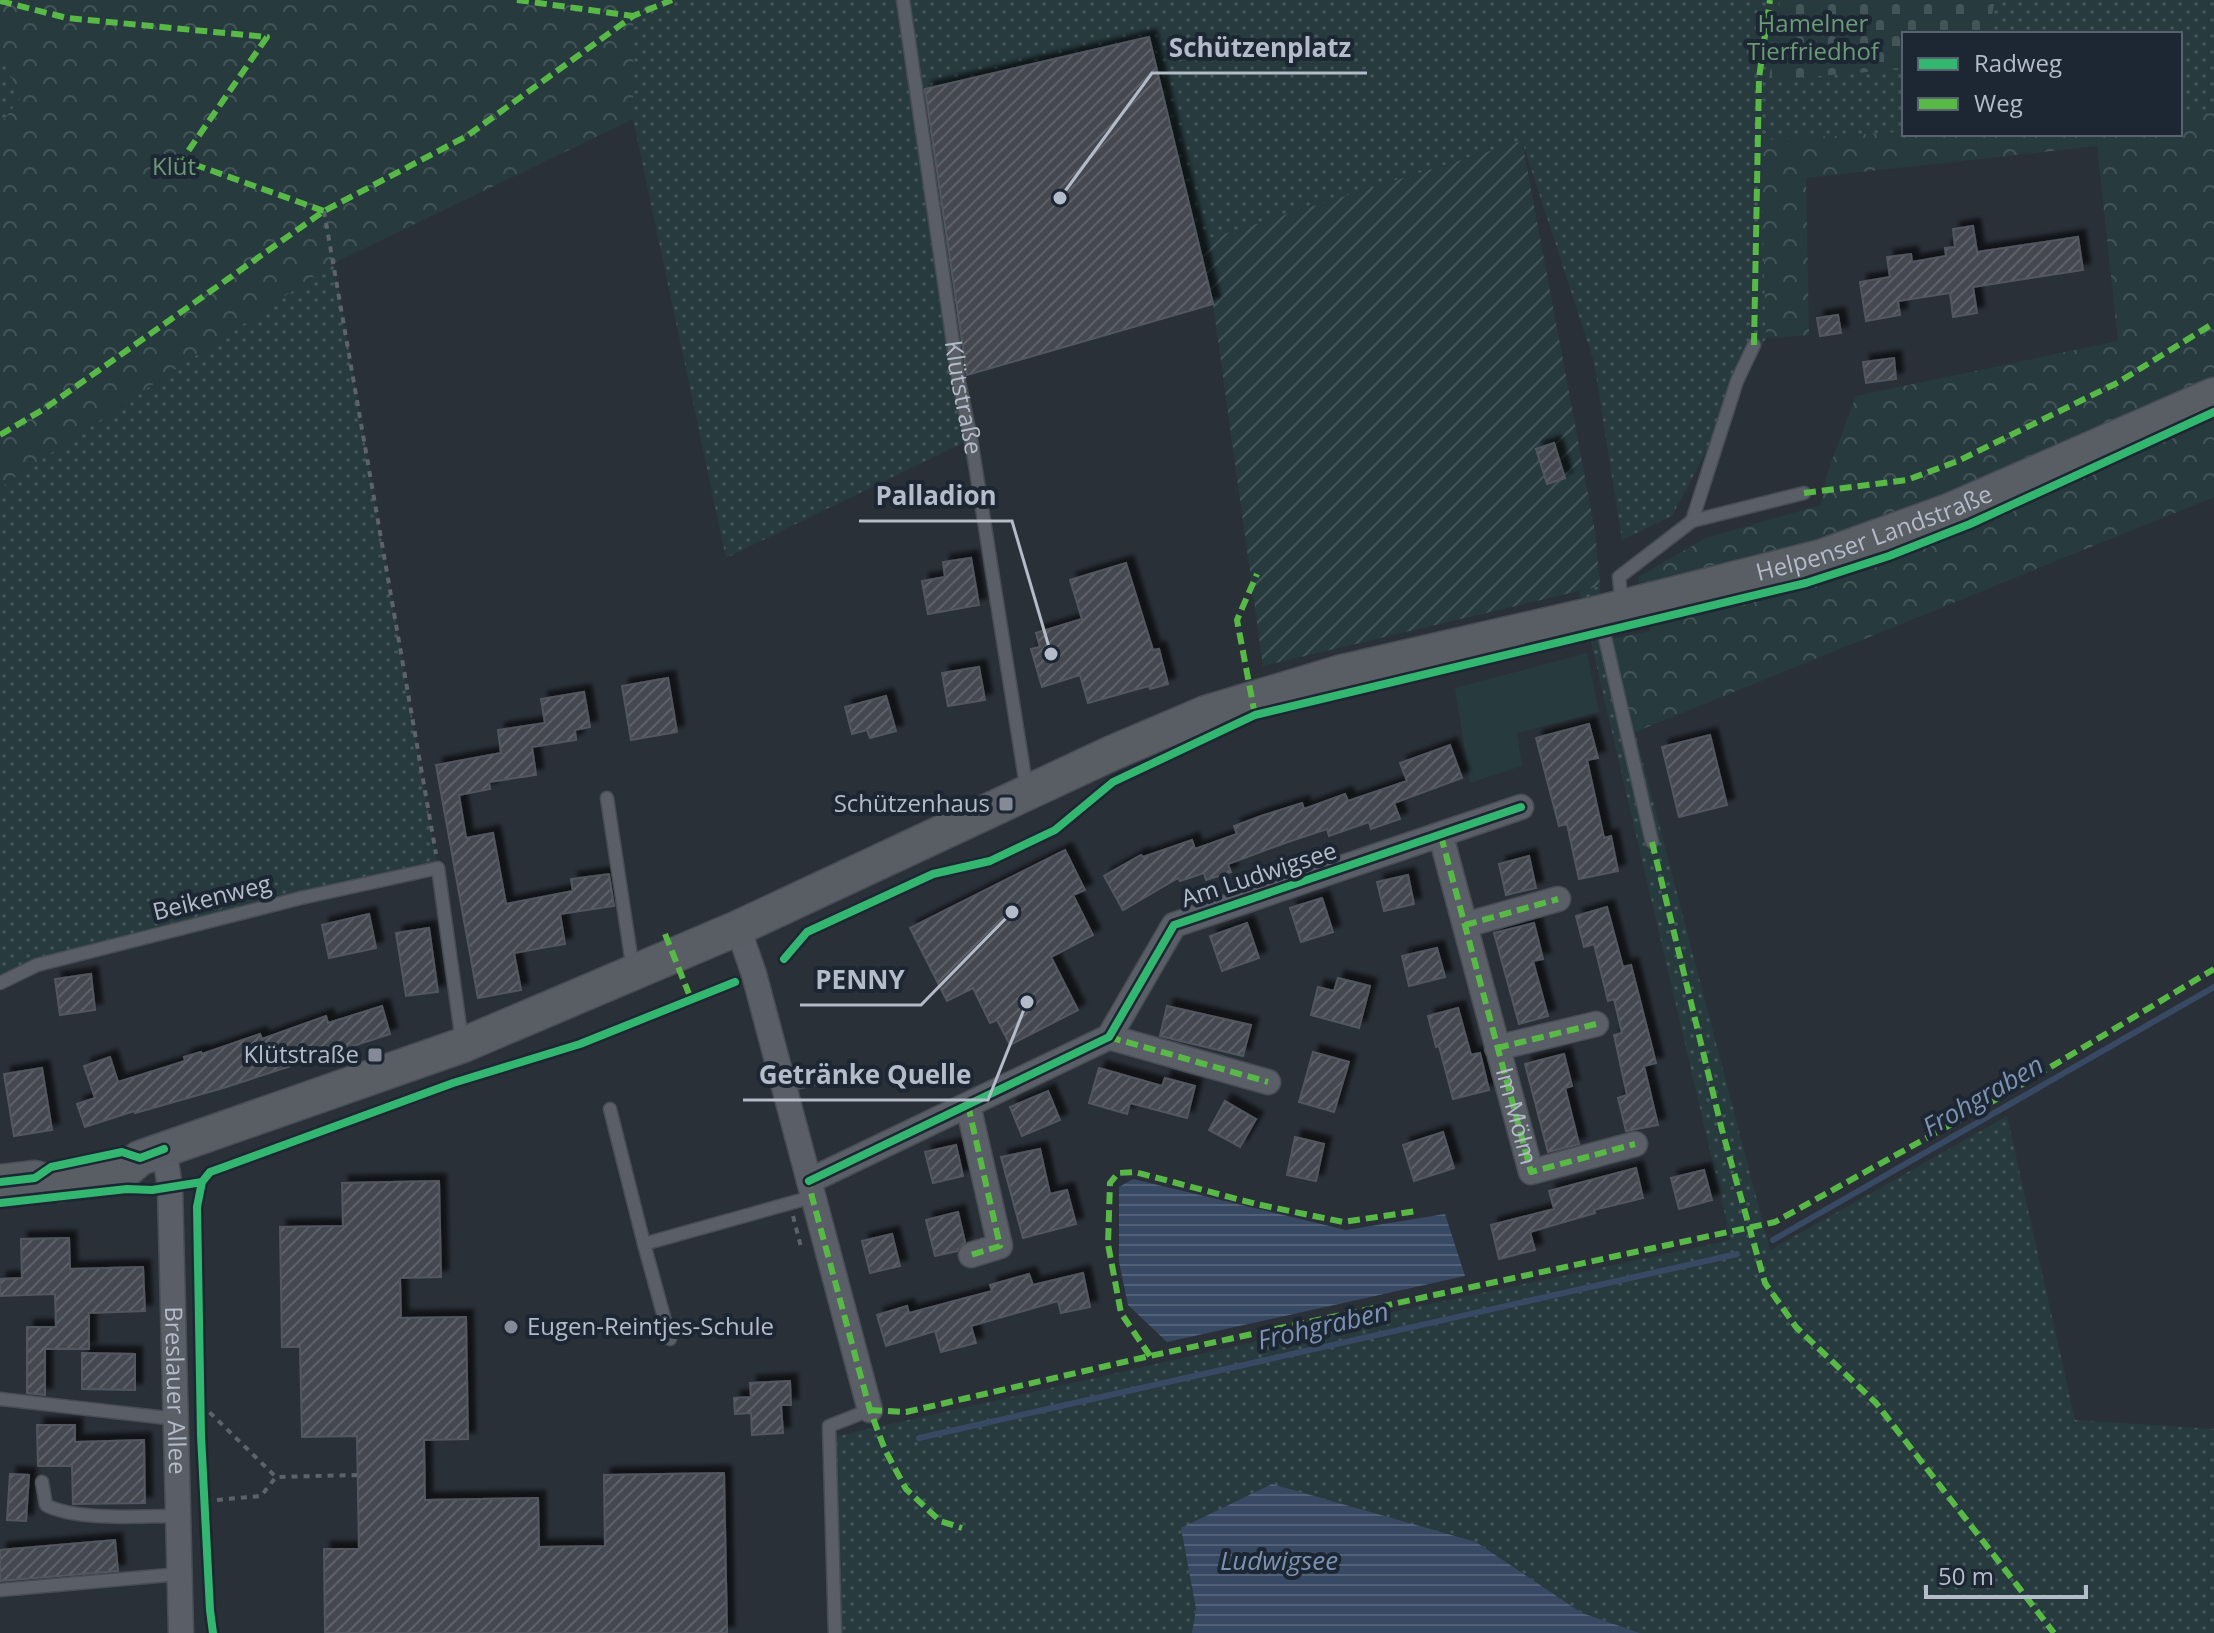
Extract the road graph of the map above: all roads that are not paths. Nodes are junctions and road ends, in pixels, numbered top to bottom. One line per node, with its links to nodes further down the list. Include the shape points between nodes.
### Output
1 (903, 0): 7 (lane, Klütstraße, via 958,377)
2 (1754, 345): 5 (lane, via 1737,381)
3 (2214, 395): 6 (main road, Helpenser Landstraße, via 1949,511 1821,557)
4 (1804, 493): 5 (lane)
5 (1692, 521): 6 (lane, via 1619,577)
6 (1610, 610): 7 (main road, Helpenser Landstraße, via 1342,672 1206,713); 11 (lane)
7 (1028, 794): 14 (main road)
8 (607, 798): 15 (lane)
9 (1521, 807): 10 (street, Am Ludwigsee)
10 (1441, 836): 13 (street, Im Mölm); 18 (street, Am Ludwigsee, via 1174,925)
11 (1652, 842)
12 (1558, 899): 13 (street)
13 (1465, 925): 20 (street, Im Mölm)
14 (738, 928): 15 (main road); 23 (street)
15 (633, 973): 19 (main road)
16 (0, 983): 19 (lane, Beikenweg, via 37,965 438,868)
17 (1596, 1024): 20 (street, Im Mölm)
18 (1109, 1037): 22 (street); 24 (street)
19 (463, 1045): 27 (main road)
20 (1497, 1048): 26 (street, Im Mölm, via 1531,1172)
21 (838, 1073): 23 (lane)
22 (1268, 1082)
23 (783, 1086): 29 (street)
24 (968, 1105): 29 (street); 31 (street, via 1000,1246)
25 (610, 1109): 30 (lane)
26 (1635, 1144)
27 (152, 1154): 28 (main road, via 125,1171 59,1185 35,1178); 35 (street, Breslauer Allee, via 170,1188)
28 (0, 1182)
29 (810, 1189): 30 (lane); 34 (street)
30 (644, 1244): 32 (lane)
31 (971, 1255)
32 (670, 1339)
33 (0, 1399): 35 (lane)
34 (870, 1410): 41 (lane, via 829,1426)
35 (176, 1419): 37 (street, Breslauer Allee)
36 (42, 1482): 37 (lane, via 46,1505 57,1511)
37 (179, 1516): 38 (street, Breslauer Allee)
38 (180, 1574): 39 (lane); 40 (street, Breslauer Allee)
39 (0, 1590)
40 (181, 1633)
41 (835, 1633)

